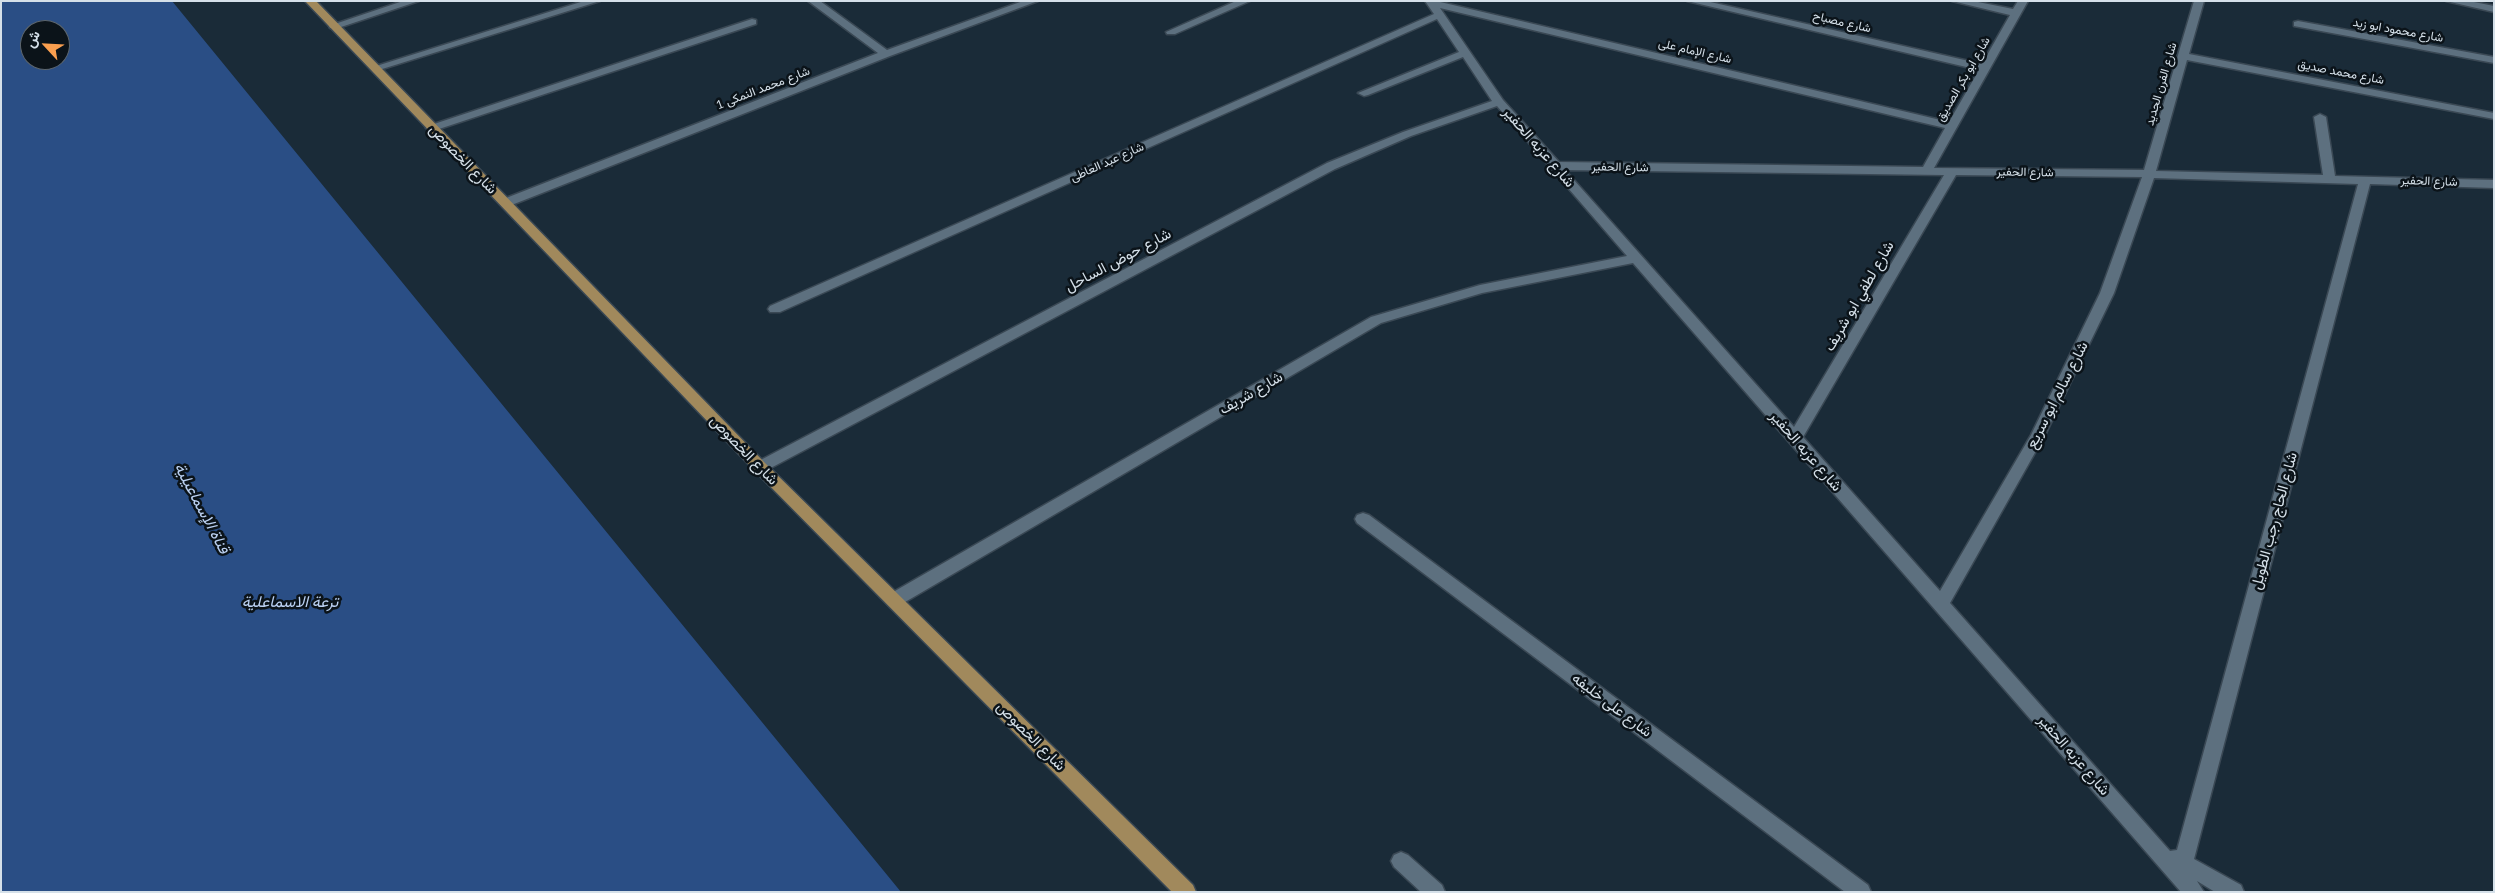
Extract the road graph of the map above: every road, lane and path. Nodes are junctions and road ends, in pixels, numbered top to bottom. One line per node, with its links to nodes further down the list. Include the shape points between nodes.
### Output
1 (310, 1): 18 (main road, شارع الخصوص)
2 (414, 1): 18 (street)
3 (595, 1): 24 (street)
4 (836, 1): 12 (street)
5 (1033, 1): 21 (street, شارع محمد النمكى 1)
6 (1245, 1): 19 (street)
7 (1692, 1): 25 (street, شارع مصباح)
8 (1957, 1): 15 (street)
9 (2023, 1): 15 (street, شارع ابو بكر الصديق)
10 (2199, 1): 22 (street, شارع الفرن الجديد)
11 (2451, 1): 14 (street)
12 (816, 4): 21 (street)
13 (1433, 6): 20 (street, شارع عزبه الحفير); 30 (street, شارع الإمام على); 41 (street, شارع عبد العاطى)
14 (2494, 9)
15 (2017, 13): 25 (street, شارع ابو بكر الصديق)
16 (752, 22): 31 (street)
17 (2298, 24): 23 (street, شارع محمود ابو زيد)
18 (334, 26): 24 (main road, شارع الخصوص)
19 (1171, 32)
20 (1465, 52): 26 (street); 27 (street, شارع عزبه الحفير)
21 (886, 54): 39 (street, شارع محمد النمكى 1)
22 (2184, 56): 28 (street, شارع محمد صديق); 35 (street, شارع الفرن الجديد)
23 (2494, 60)
24 (374, 68): 31 (main road, شارع الخصوص)
25 (1986, 68): 30 (street, شارع ابو بكر الصديق)
26 (1364, 93)
27 (1499, 102): 32 (street, شارع عزبه الحفير); 43 (street, شارع حوض الساحل, via 1407,134 1331,166)
28 (2494, 116)
29 (2320, 117): 36 (street)
30 (1952, 126): 33 (street, شارع ابو بكر الصديق)
31 (432, 128): 39 (main road, شارع الخصوص)
32 (1555, 166): 33 (street, شارع الحفير); 40 (street, شارع عزبه الحفير)
33 (1927, 170): 34 (street, شارع الحفير)
34 (1952, 170): 35 (street, شارع الحفير); 42 (street, شارع لطفي ابو شريف)
35 (2149, 174): 36 (street, شارع الحفير); 46 (street, شارع سالم ابو سريع, via 2107,293 2038,435)
36 (2329, 178): 37 (street, شارع الحفير)
37 (2366, 179): 38 (street, شارع الحفير); 49 (street, شارع الحاج رجب الطويل)
38 (2494, 184)
39 (505, 203): 43 (main road, شارع الخصوص)
40 (1636, 258): 42 (street, شارع عزبه الحفير); 45 (street, شارع شريف, via 1480,289 1376,320)
41 (775, 309)
42 (1795, 438): 46 (street, شارع عزبه الحفير)
43 (760, 467): 45 (main road, شارع الخصوص)
44 (1363, 519): 52 (street, شارع على خليفه)
45 (894, 600): 50 (main road, شارع الخصوص)
46 (1941, 604): 47 (street, شارع عزبه الحفير)
47 (2150, 841): 49 (street); 53 (street, شارع عزبه الحفير)
48 (1401, 860): 51 (street)
49 (2183, 863): 54 (street)
50 (1186, 892)
51 (1436, 892)
52 (1861, 892)
53 (2194, 892)
54 (2234, 892)

